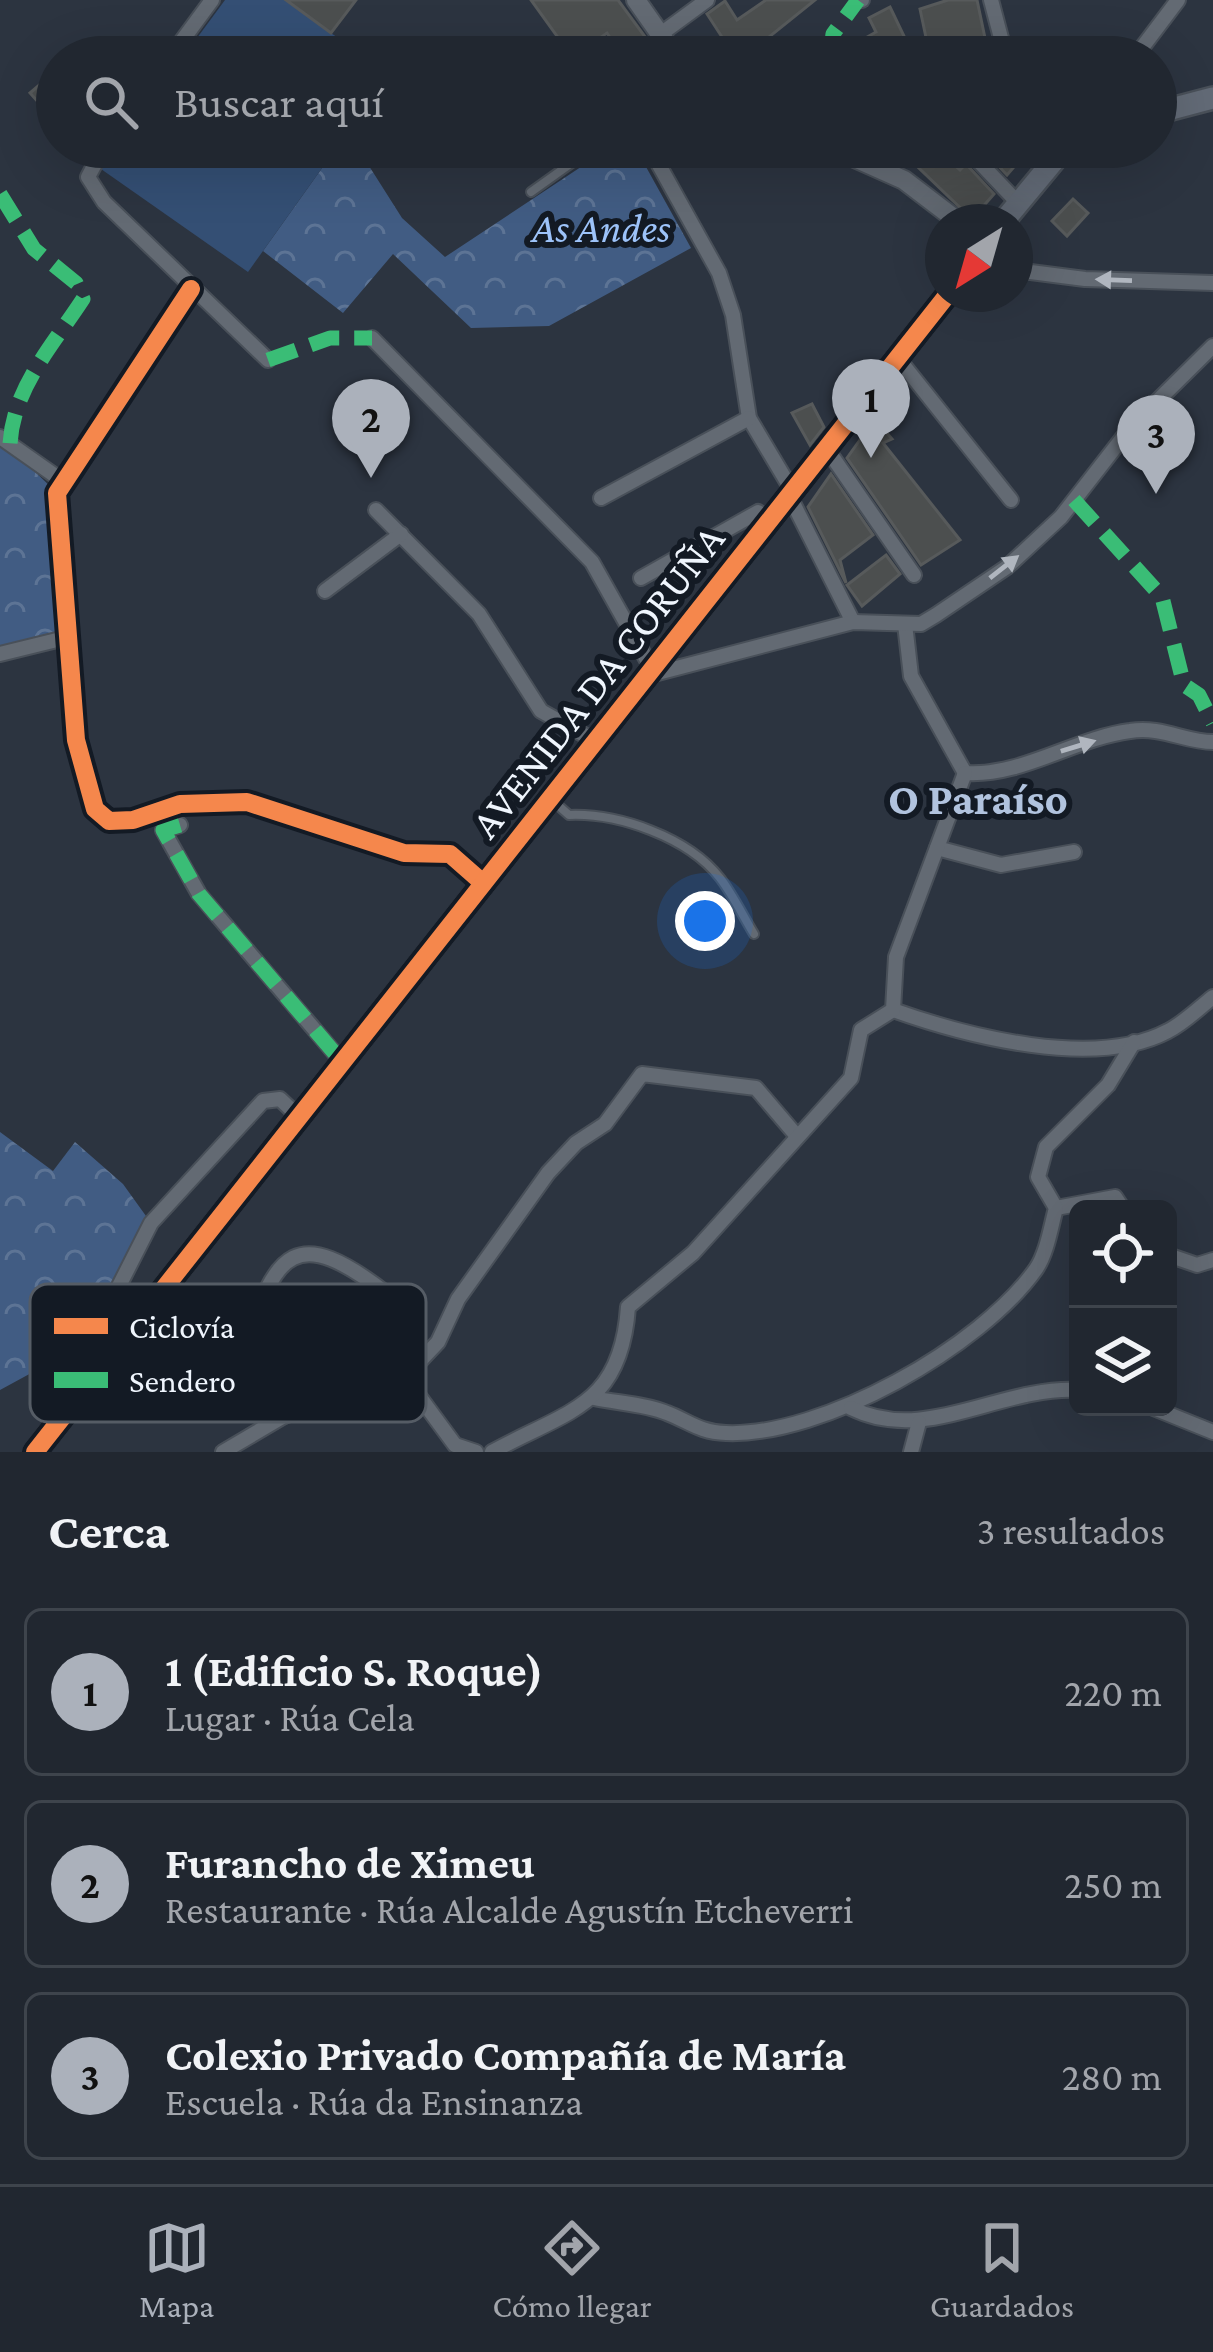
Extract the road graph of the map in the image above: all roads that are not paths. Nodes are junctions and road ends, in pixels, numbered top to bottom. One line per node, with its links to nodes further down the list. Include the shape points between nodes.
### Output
1 (212, 0): 7 (street)
2 (636, 0): 6 (street)
3 (707, 0): 6 (street)
4 (992, 0): 8 (street)
5 (1178, 0): 9 (street)
6 (658, 35)
7 (185, 36)
8 (1001, 36)
9 (1151, 36)
10 (1213, 98): 11 (main road)
11 (1177, 107)
12 (93, 168): 23 (street, via 95,190)
13 (564, 168): 18 (lane)
14 (661, 168): 29 (street, via 734,315)
15 (879, 168): 20 (street)
16 (985, 168): 19 (street)
17 (1047, 168): 19 (main road)
18 (530, 192)
19 (1018, 203)
20 (936, 204)
21 (1033, 272): 22 (street, one-way to 21)
22 (1213, 283)
23 (191, 289): 28 (street); 32 (street)
24 (934, 312): 27 (main road, AVENIDA DA CORUÑA)
25 (372, 338): 46 (street, via 592,562)
26 (1213, 346): 43 (street, one-way to 26, via 936,615 1007,567)
27 (897, 358): 31 (main road, AVENIDA DA CORUÑA); 35 (street)
28 (268, 360)
29 (748, 418): 33 (street); 34 (street)
30 (0, 437): 32 (street)
31 (827, 449): 33 (main road, AVENIDA DA CORUÑA); 39 (street)
32 (64, 482): 44 (street, via 57,493)
33 (791, 495): 37 (main road, AVENIDA DA CORUÑA); 42 (street)
34 (601, 498)
35 (1011, 500)
36 (376, 510): 38 (street)
37 (770, 521): 40 (street, via 758,512); 46 (main road, AVENIDA DA CORUÑA)
38 (401, 535): 41 (street); 47 (street, via 479,614 542,711)
39 (914, 575)
40 (641, 578)
41 (325, 591)
42 (853, 622): 43 (street); 46 (street)
43 (905, 624): 49 (street, via 911,676)
44 (65, 638): 45 (street); 54 (street, via 76,740 95,809 109,821 180,804 248,802 404,853 450,854)
45 (0, 654)
46 (649, 673): 47 (main road, AVENIDA DA CORUÑA)
47 (595, 741): 50 (main road, AVENIDA DA CORUÑA)
48 (1213, 742): 49 (street, one-way to 48, via 1129,731 1174,730)
49 (965, 772): 52 (street)
50 (549, 798): 54 (main road, AVENIDA DA CORUÑA); 55 (lane, via 569,815 597,814 654,832 692,854 718,875)
51 (180, 825): 59 (street, via 163,830 185,875)
52 (937, 848): 53 (street, via 1001,865); 57 (street, via 896,958)
53 (1074, 852)
54 (483, 883): 59 (main road, AVENIDA DA CORUÑA)
55 (754, 934)
56 (1213, 997): 58 (street, via 1168,1032)
57 (892, 1010): 58 (street, via 970,1037 1058,1046); 61 (street, via 861,1030 851,1078)
58 (1134, 1042): 63 (street, via 1108,1084 1046,1147 1038,1177)
59 (343, 1063): 60 (main road, AVENIDA DA CORUÑA)
60 (299, 1117): 66 (street, via 280,1100 263,1101 152,1223); 67 (main road, AVENIDA DA CORUÑA)
61 (796, 1135): 70 (street, via 756,1088 642,1074 605,1124 548,1173); 72 (street, via 693,1253 628,1307 610,1382)
62 (1069, 1206): 63 (street)
63 (1056, 1208): 74 (street, via 1038,1267 977,1329)
64 (1177, 1258): 65 (street)
65 (1213, 1260)
66 (121, 1284)
67 (167, 1284)
68 (266, 1284): 69 (street, via 285,1258 302,1253)
69 (374, 1284)
70 (426, 1355)
71 (1069, 1389): 79 (street, via 1043,1388)
72 (594, 1398): 74 (street, via 667,1412 694,1431 733,1434); 81 (street)
73 (426, 1405): 82 (street)
74 (850, 1408): 79 (street, via 879,1422)
75 (1173, 1416): 80 (street)
76 (50, 1422): 83 (street)
77 (59, 1422): 83 (main road, AVENIDA DA CORUÑA)
78 (274, 1422): 84 (street)
79 (919, 1422): 86 (street)
80 (1213, 1432)
81 (517, 1446): 85 (street)
82 (468, 1451)
83 (35, 1452)
84 (223, 1452)
85 (492, 1452)
86 (911, 1452)

